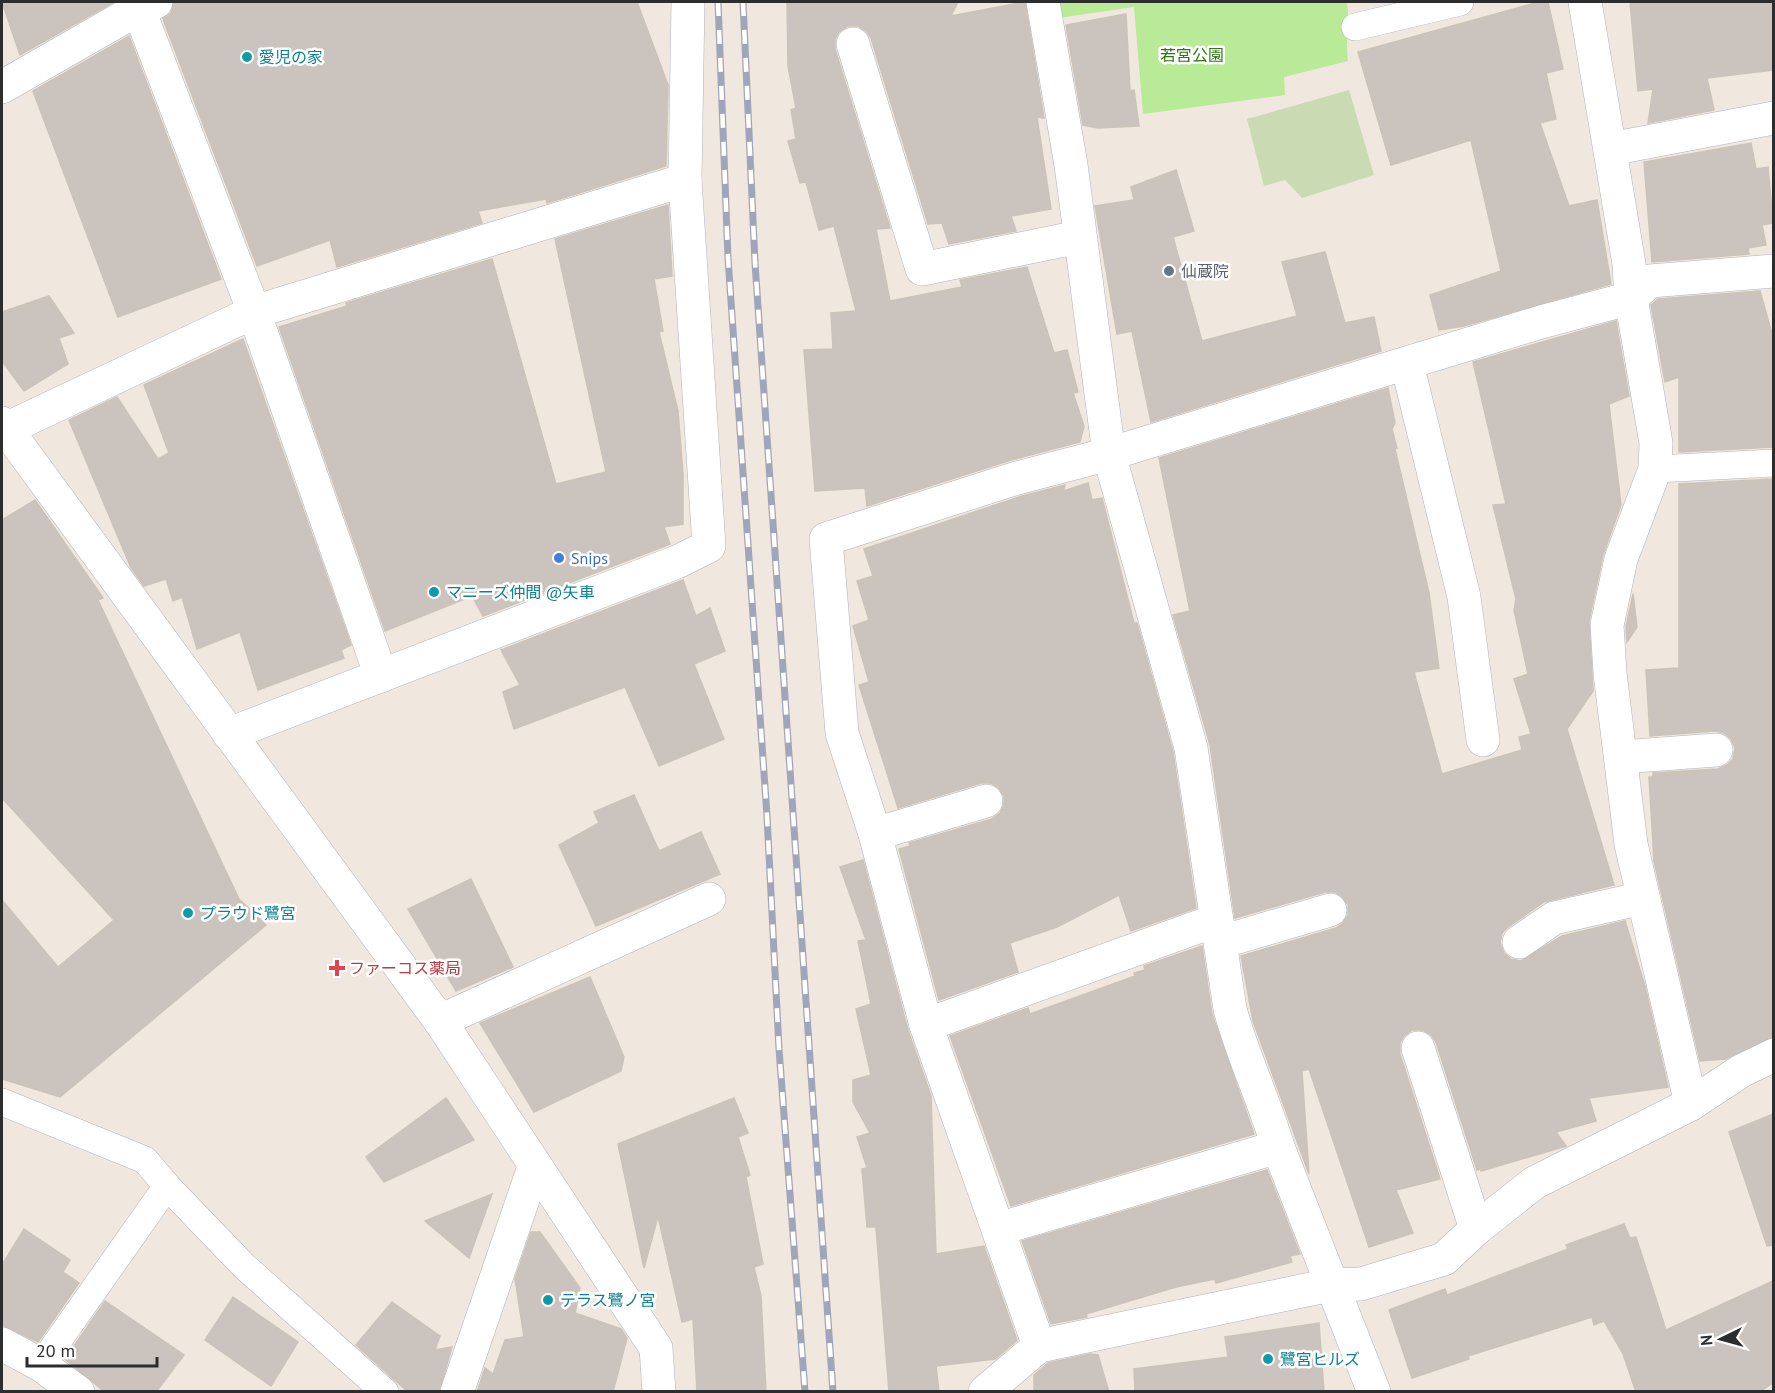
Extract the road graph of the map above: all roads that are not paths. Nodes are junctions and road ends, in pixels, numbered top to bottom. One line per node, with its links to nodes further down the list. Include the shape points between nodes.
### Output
1 (688, 2): 11 (street)
2 (1043, 2): 12 (street)
3 (1460, 2): 6 (lane)
4 (1585, 2): 10 (street)
5 (144, 4): 8 (street); 15 (street)
6 (1355, 27)
7 (853, 44): 12 (street, via 922,269)
8 (2, 87)
9 (1773, 117): 10 (street)
10 (1610, 149): 14 (street)
11 (685, 180): 15 (street); 21 (street, via 709,546 677,562)
12 (1079, 237): 18 (street)
13 (1773, 271): 14 (street, via 1650,281)
14 (1631, 298): 16 (street); 20 (street, via 1656,443)
15 (254, 312): 17 (street); 21 (street)
16 (1407, 364): 18 (street); 23 (street, via 1464,597)
17 (4, 426): 22 (street)
18 (1109, 454): 27 (street, via 1017,478 826,539 842,733); 31 (street, via 1191,748)
19 (1773, 462): 20 (lane)
20 (1655, 468): 25 (street, via 1621,559 1607,625)
21 (381, 676): 22 (street)
22 (229, 734): 33 (street)
23 (1483, 740)
24 (1716, 750): 25 (street)
25 (1621, 757): 28 (street, via 1631,844)
26 (986, 801): 27 (street)
27 (875, 834): 34 (street)
28 (1643, 898): 32 (street, via 1554,918); 38 (street)
29 (709, 899): 33 (street)
30 (1330, 909): 31 (street)
31 (1219, 931): 34 (street); 39 (street, via 1230,1009)
32 (1519, 942)
33 (440, 1021): 40 (street)
34 (926, 1025): 42 (street)
35 (1418, 1048): 43 (street)
36 (1773, 1055): 38 (street)
37 (2, 1102): 41 (lane, via 145,1160)
38 (1691, 1104): 43 (street, via 1534,1183)
39 (1278, 1148): 42 (street); 44 (street)
40 (534, 1167): 50 (street); 51 (street, via 656,1348)
41 (167, 1186): 47 (lane); 49 (lane, via 244,1266)
42 (998, 1228): 46 (street)
43 (1476, 1229): 44 (street, via 1444,1259 1361,1284)
44 (1330, 1285): 46 (street); 53 (street)
45 (2, 1344): 47 (street)
46 (1039, 1346): 52 (street)
47 (37, 1378): 48 (street)
48 (78, 1392)
49 (385, 1392)
50 (457, 1392)
51 (659, 1392)
52 (985, 1392)
53 (1374, 1392)

